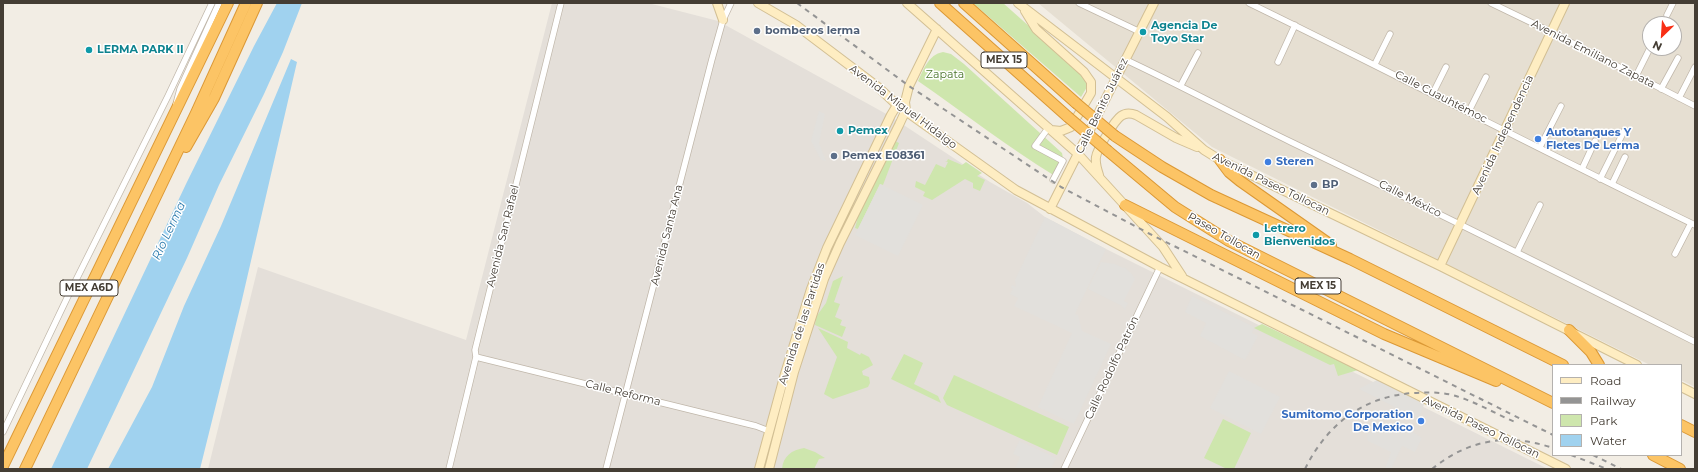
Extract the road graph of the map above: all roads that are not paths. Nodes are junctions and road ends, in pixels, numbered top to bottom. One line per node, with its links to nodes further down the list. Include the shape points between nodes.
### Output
1 (212, 3): 86 (street)
2 (218, 3): 45 (street, via 180,89)
3 (228, 3): 45 (highway)
4 (246, 3): 55 (highway)
5 (257, 3): 55 (highway, via 214,98 184,150)
6 (561, 3): 75 (street, Avenida San Rafael, via 475,350)
7 (717, 3): 21 (main road)
8 (731, 3): 21 (street, Avenida Santa Ana)
9 (758, 3): 42 (main road, Avenida Miguel Hidalgo, via 796,25)
10 (907, 3): 23 (main road, Avenida Paseo Tollocan)
11 (940, 3): 82 (highway, Paseo Tollocan / MEX 15, bridge, via 1068,117 1175,206 1229,241)
12 (964, 3): 69 (highway, MEX 15, bridge, via 1115,136 1211,195)
13 (1079, 3): 24 (street)
14 (1154, 3): 24 (main road, Calle Benito Juárez)
15 (1250, 3): 22 (street, Calle Cuauhtémoc)
16 (1490, 3): 25 (street, Avenida Emiliano Zapata)
17 (1565, 3): 25 (main road, Avenida Independencia)
18 (1673, 3): 20 (street)
19 (1020, 5): 37 (main road, Avenida Paseo Tollocan); 47 (main road, via 1036,29 1084,72 1091,82 1090,93 1071,127 1061,131)
20 (1667, 15)
21 (723, 20): 80 (street, Avenida Santa Ana)
22 (1295, 25): 31 (street); 32 (street, Calle Cuauhtémoc)
23 (937, 29): 42 (main road, Avenida de las Partidas, via 909,86); 47 (main road, Avenida Paseo Tollocan)
24 (1140, 32): 30 (main road, Calle Benito Juárez)
25 (1551, 32): 35 (street, Avenida Emiliano Zapata); 48 (main road, Avenida Independencia)
26 (1390, 34): 32 (street)
27 (1198, 53): 38 (street)
28 (1646, 56): 35 (street)
29 (1678, 58): 39 (street)
30 (1124, 59): 37 (main road, Calle Benito Juárez); 38 (street, Calle México)
31 (1278, 62)
32 (1375, 64): 40 (street, Calle Cuauhtémoc)
33 (1446, 67): 40 (street)
34 (1695, 67): 41 (street)
35 (1636, 76): 39 (street, Avenida Emiliano Zapata)
36 (1486, 77): 46 (street)
37 (1114, 78): 52 (main road, Avenida Paseo Tollocan, via 1167,117); 53 (main road, Calle Benito Juárez)
38 (1181, 86): 65 (street, Calle México)
39 (1661, 89): 41 (street, Avenida Emiliano Zapata)
40 (1434, 93): 46 (street, Calle Cuauhtémoc)
41 (1679, 98): 44 (street, Avenida Emiliano Zapata)
42 (903, 106): 64 (main road, Avenida Miguel Hidalgo, via 1009,186); 85 (main road, Avenida de las Partidas, via 843,215 820,265 801,318); 94 (main road, Avenida de las Partidas, via 824,279 794,372)
43 (1561, 106): 51 (street)
44 (1695, 106)
45 (175, 111): 89 (highway, MEX A6D)
46 (1469, 111): 48 (street, Calle Cuauhtémoc)
47 (1050, 129): 53 (main road, Avenida Paseo Tollocan); 60 (street, via 1035,146 1063,160)
48 (1506, 130): 51 (street, Calle Cuauhtémoc); 65 (main road, Avenida Independencia)
49 (1624, 131): 59 (street)
50 (1595, 141): 57 (street)
51 (1540, 147): 57 (street, Calle Cuauhtémoc)
52 (1204, 150): 56 (main road, Avenida Paseo Tollocan); 58 (main road, via 1176,138 1139,116 1127,114 1118,118 1099,148 1096,161)
53 (1078, 154): 58 (main road, Avenida Paseo Tollocan); 64 (main road, Calle Benito Juárez)
54 (1625, 157): 61 (street)
55 (175, 158): 90 (highway, MEX A6D)
56 (1220, 160): 69 (highway, via 1240,181); 70 (main road, Avenida Paseo Tollocan)
57 (1582, 169): 59 (street, Calle Cuauhtémoc)
58 (1099, 176): 62 (main road, Avenida Paseo Tollocan)
59 (1600, 179): 61 (street, Calle Cuauhtémoc)
60 (1052, 180)
61 (1612, 184): 66 (street, Calle Cuauhtémoc)
62 (1125, 205): 72 (main road, Avenida Paseo Tollocan, via 1163,247); 82 (highway, via 1384,334 1504,385)
63 (1540, 205): 67 (street)
64 (1050, 209): 71 (main road, Avenida Paseo Tollocan)
65 (1460, 224): 67 (street, Calle México); 70 (main road, Avenida Independencia)
66 (1693, 224): 68 (street)
67 (1517, 252): 74 (street, Calle México)
68 (1675, 254)
69 (1350, 259): 76 (highway, MEX 15)
70 (1440, 266): 73 (main road, Avenida Paseo Tollocan)
71 (1160, 267): 72 (main road, Avenida Paseo Tollocan); 95 (street, Calle Rodolfo Patrón)
72 (1183, 277): 96 (main road, Avenida Paseo Tollocan)
73 (1569, 330): 77 (highway, via 1585,345); 78 (main road, Avenida Paseo Tollocan)
74 (1695, 342)
75 (476, 357): 80 (street, Calle Reforma); 91 (street, Avenida San Rafael)
76 (1561, 364)
77 (1598, 364)
78 (1635, 364)
79 (1682, 388): 81 (main road)
80 (626, 394): 85 (street, Calle Reforma); 92 (street, Avenida Santa Ana)
81 (1695, 394)
82 (1543, 398): 83 (highway, Paseo Tollocan / MEX 15)
83 (1552, 402)
84 (1682, 426): 87 (highway)
85 (768, 431): 93 (main road, Avenida de las Partidas)
86 (3, 432)
87 (1695, 432)
88 (1655, 456): 97 (highway)
89 (3, 466)
90 (25, 469)
91 (449, 469)
92 (606, 469)
93 (759, 469)
94 (769, 469)
95 (1064, 469)
96 (1566, 469)
97 (1680, 469)

